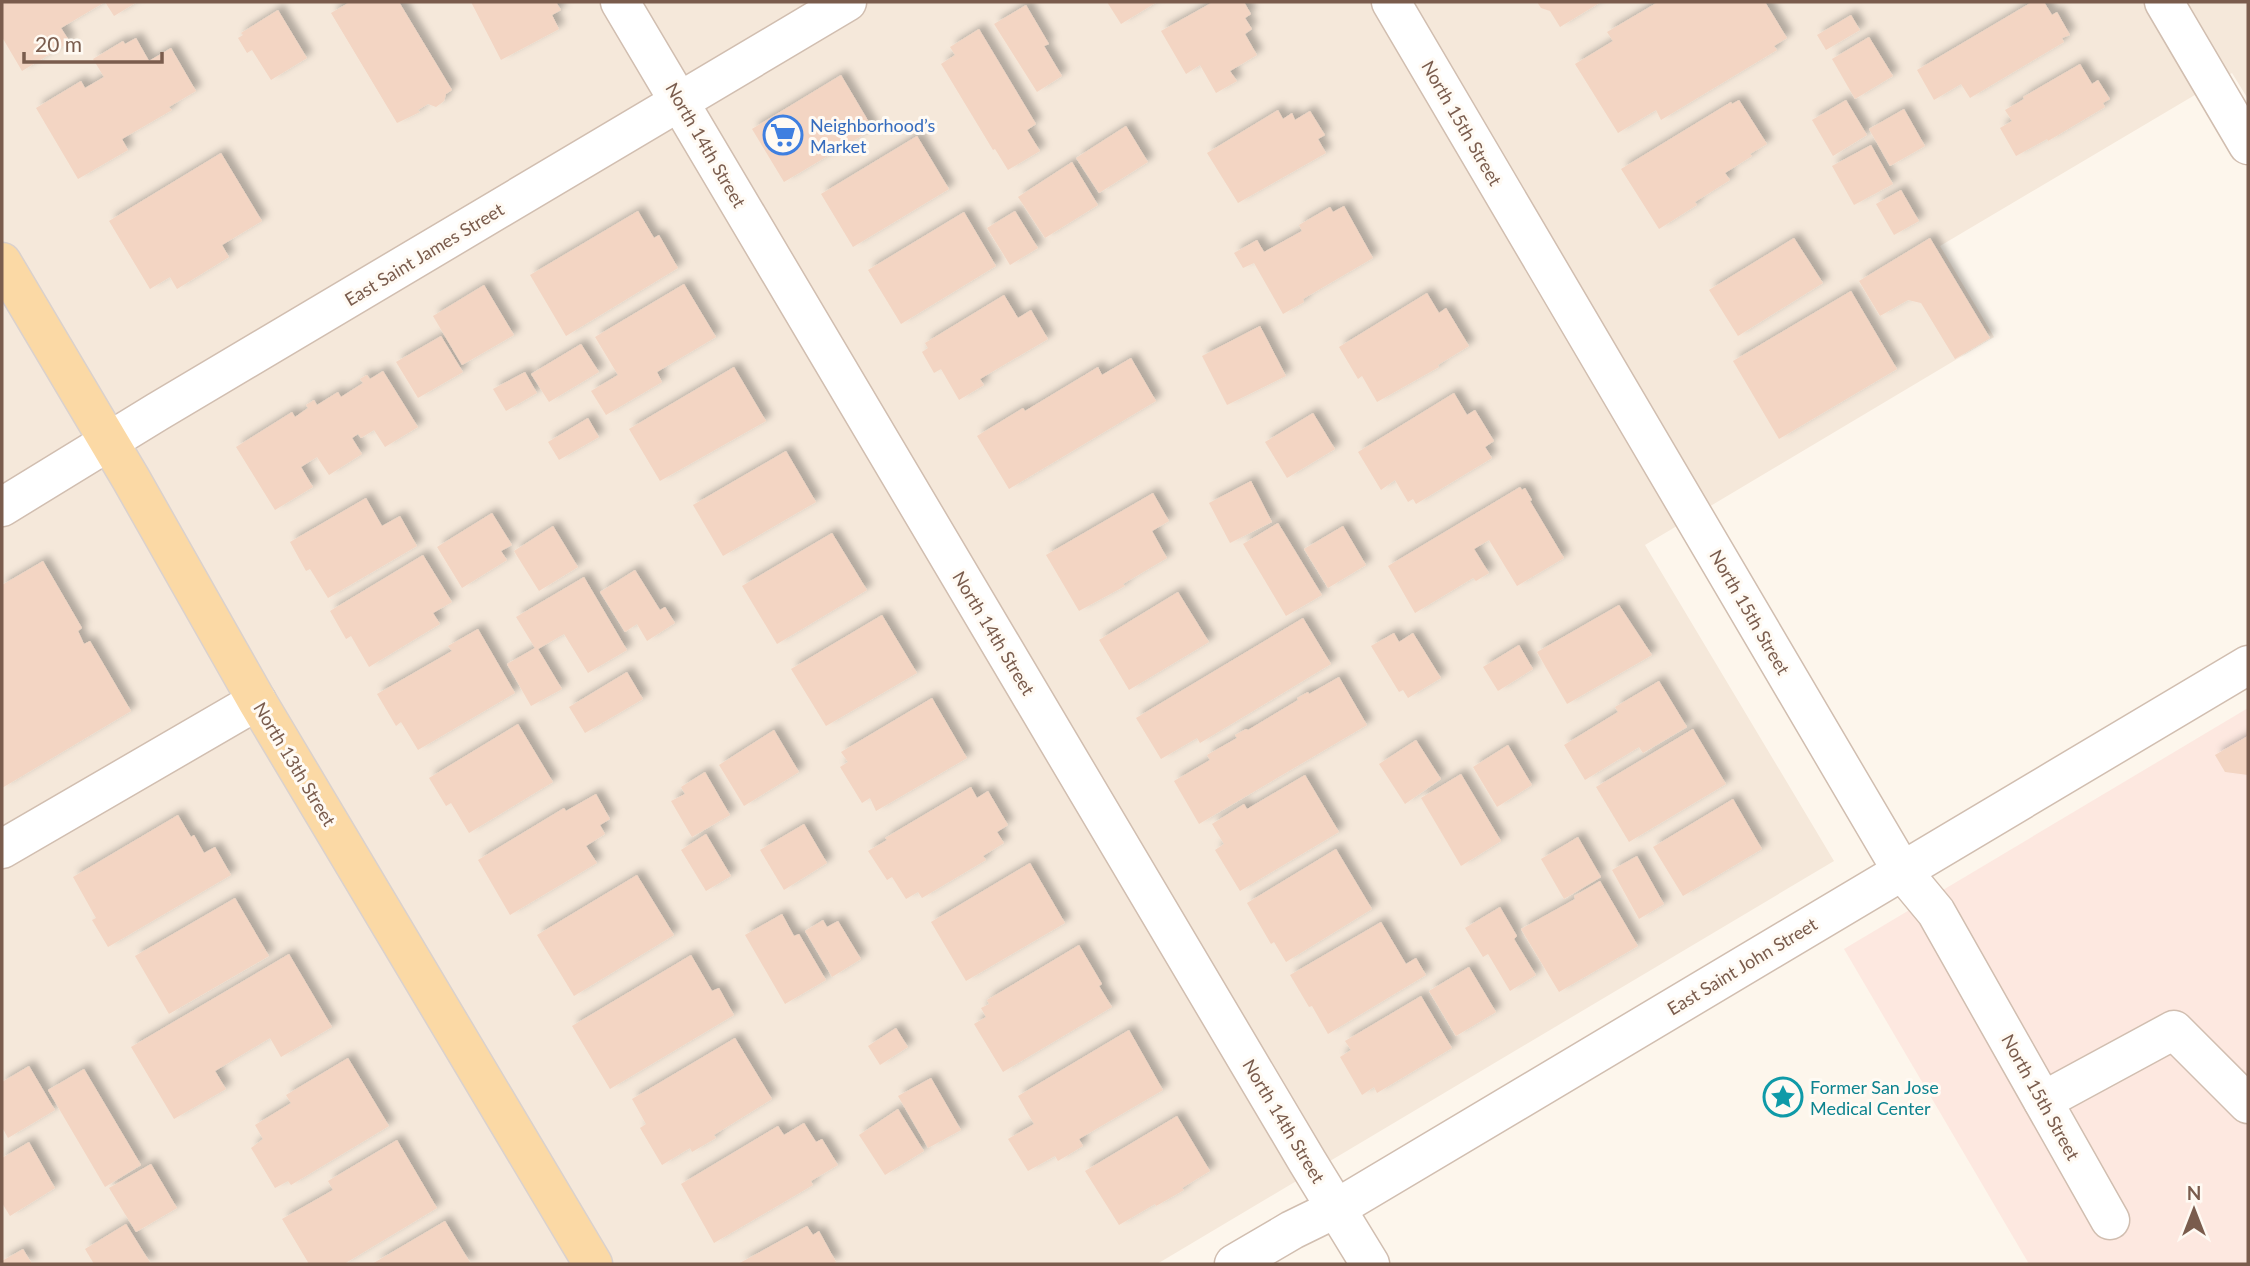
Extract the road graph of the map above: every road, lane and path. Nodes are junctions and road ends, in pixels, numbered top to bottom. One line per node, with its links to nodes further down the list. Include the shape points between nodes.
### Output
1 (620, 2): 5 (street, North 14th Street)
2 (847, 2): 5 (street, East Saint James Street)
3 (1391, 2): 13 (street, North 15th Street)
4 (2164, 2): 6 (street)
5 (681, 101): 8 (street, East Saint James Street); 16 (street, North 14th Street)
6 (2248, 145)
7 (2, 262): 8 (main road, North 13th Street)
8 (109, 441): 9 (street, East Saint James Street); 11 (main road, North 13th Street)
9 (2, 507)
10 (2248, 665): 13 (street, East Saint John Street)
11 (257, 701): 12 (street); 18 (main road, North 13th Street)
12 (2, 849)
13 (1902, 871): 14 (street, North 15th Street, via 1936,912); 16 (street, East Saint John Street)
14 (2043, 1101): 15 (street, via 2174,1030); 17 (street, North 15th Street)
15 (2248, 1104)
16 (1337, 1208): 19 (street, East Saint John Street); 20 (street, North 14th Street)
17 (2110, 1220)
18 (593, 1264)
19 (1234, 1264)
20 (1370, 1264)

